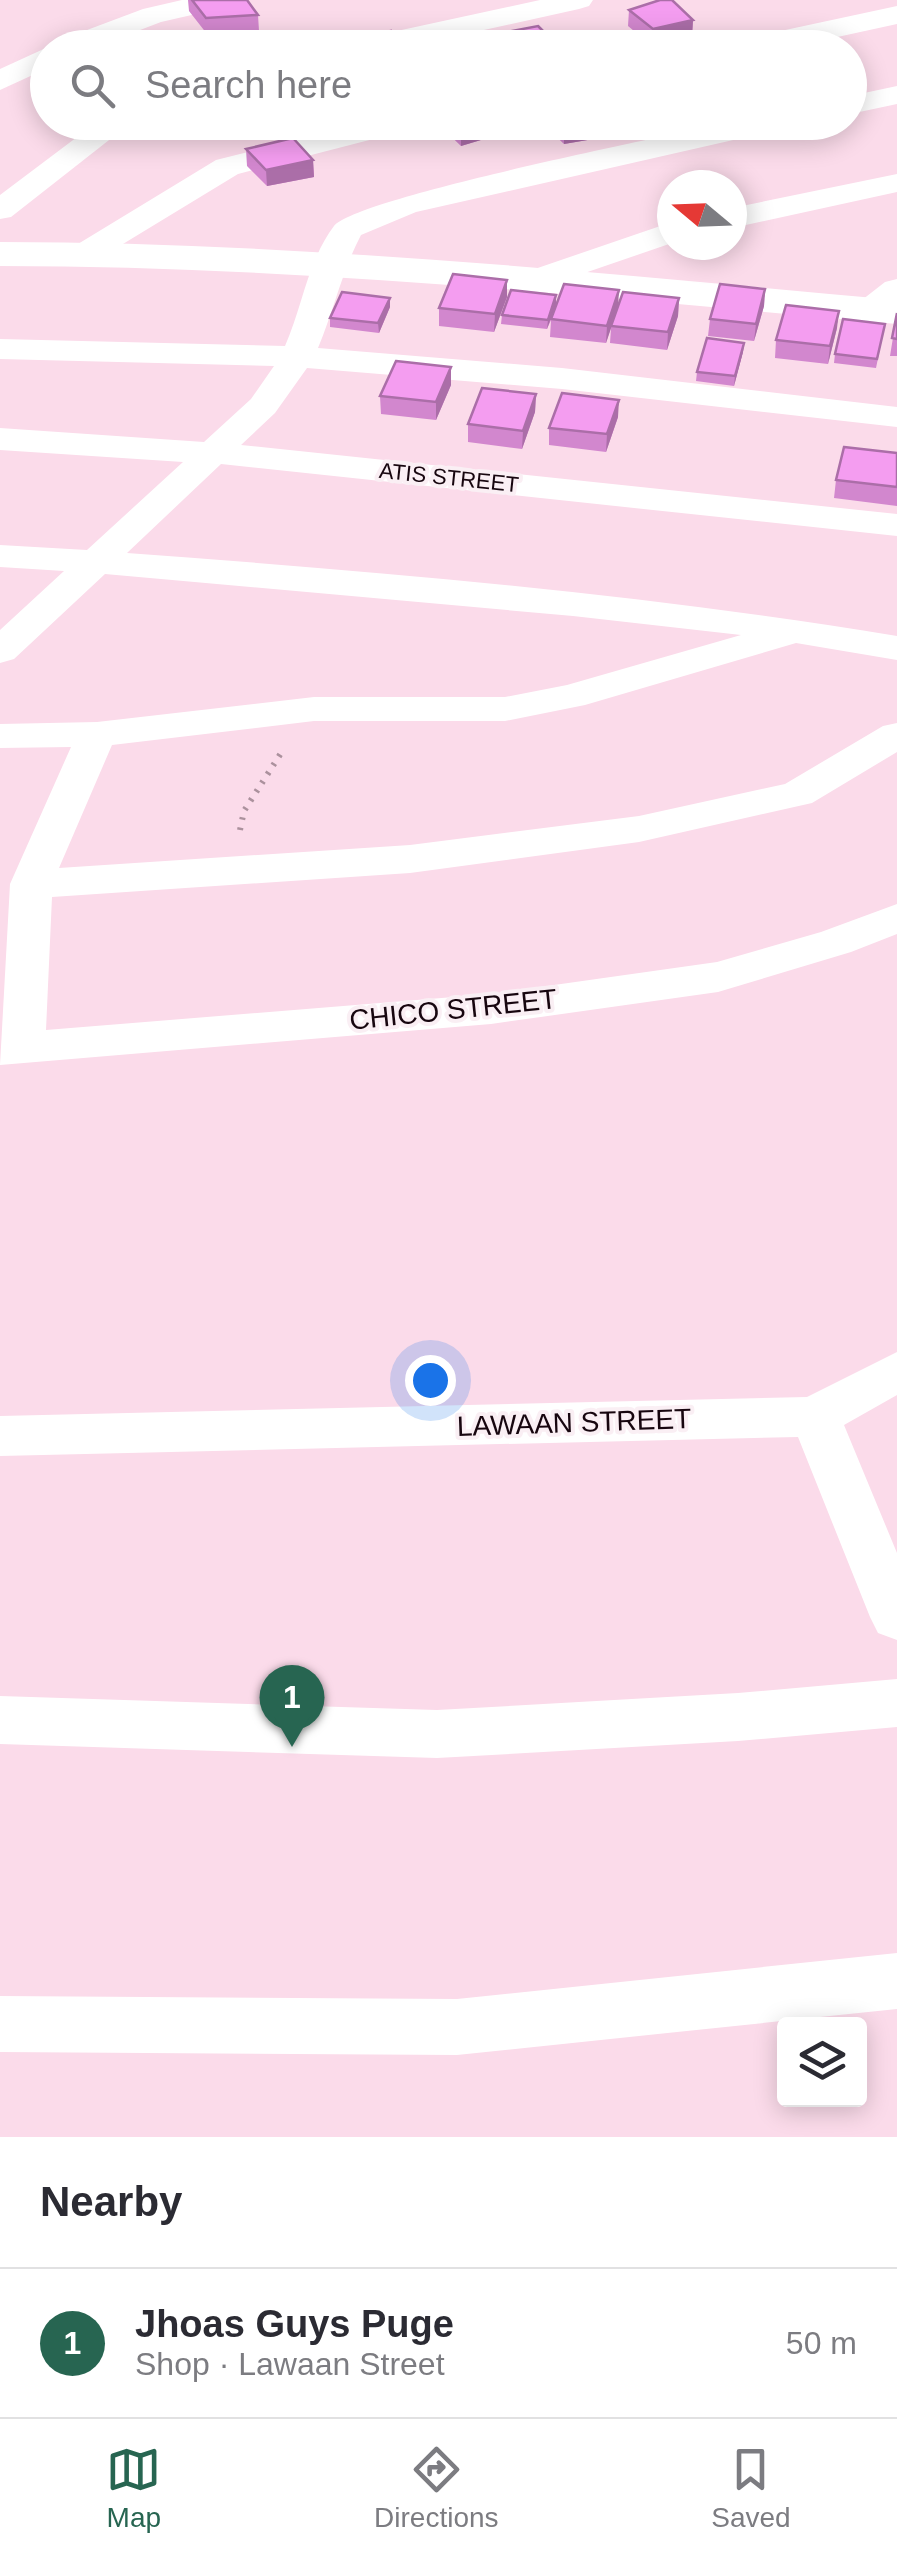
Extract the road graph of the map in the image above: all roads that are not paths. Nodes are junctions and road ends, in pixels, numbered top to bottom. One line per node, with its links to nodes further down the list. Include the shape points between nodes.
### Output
1 (221, 0): 4 (street)
2 (579, 0): 5 (street)
3 (897, 15): 6 (street)
4 (113, 30)
5 (442, 30)
6 (827, 30)
7 (30, 65): 8 (street)
8 (0, 81)
9 (897, 95): 10 (street)
10 (867, 101)
11 (93, 140): 15 (street)
12 (334, 140): 19 (street, via 228,167)
13 (692, 140): 20 (street, via 406,204 348,229)
14 (897, 183): 16 (street)
15 (0, 210)
16 (747, 215)
17 (657, 237): 21 (street)
18 (0, 254): 19 (street)
19 (84, 254): 20 (street)
20 (329, 266): 21 (street); 24 (street)
21 (538, 280): 22 (street)
22 (888, 303)
23 (0, 349): 24 (street, via 131,347)
24 (298, 356): 25 (street, via 534,374); 27 (street, via 263,406)
25 (897, 417)
26 (0, 439): 27 (street, ATIS STREET)
27 (214, 454): 28 (street, ATIS STREET); 30 (street)
28 (897, 525)
29 (0, 556): 30 (street)
30 (96, 560): 31 (street); 33 (street)
31 (801, 631): 32 (street); 34 (street, via 504,709 314,709)
32 (897, 648)
33 (0, 651)
34 (96, 734): 36 (street); 37 (street)
35 (897, 734): 37 (street, via 798,794 638,829 410,860)
36 (0, 736)
37 (31, 884): 39 (street)
38 (897, 918): 39 (street, CHICO STREET, via 718,976 490,1009)
39 (11, 1048)
40 (897, 1371): 41 (street, LAWAAN STREET)
41 (814, 1417): 42 (street, LAWAAN STREET); 43 (street)
42 (0, 1436)
43 (897, 1616)
44 (897, 1702): 45 (street, via 437,1734)
45 (0, 1720)
46 (897, 1981): 47 (street, via 458,2027)
47 (0, 2024)

